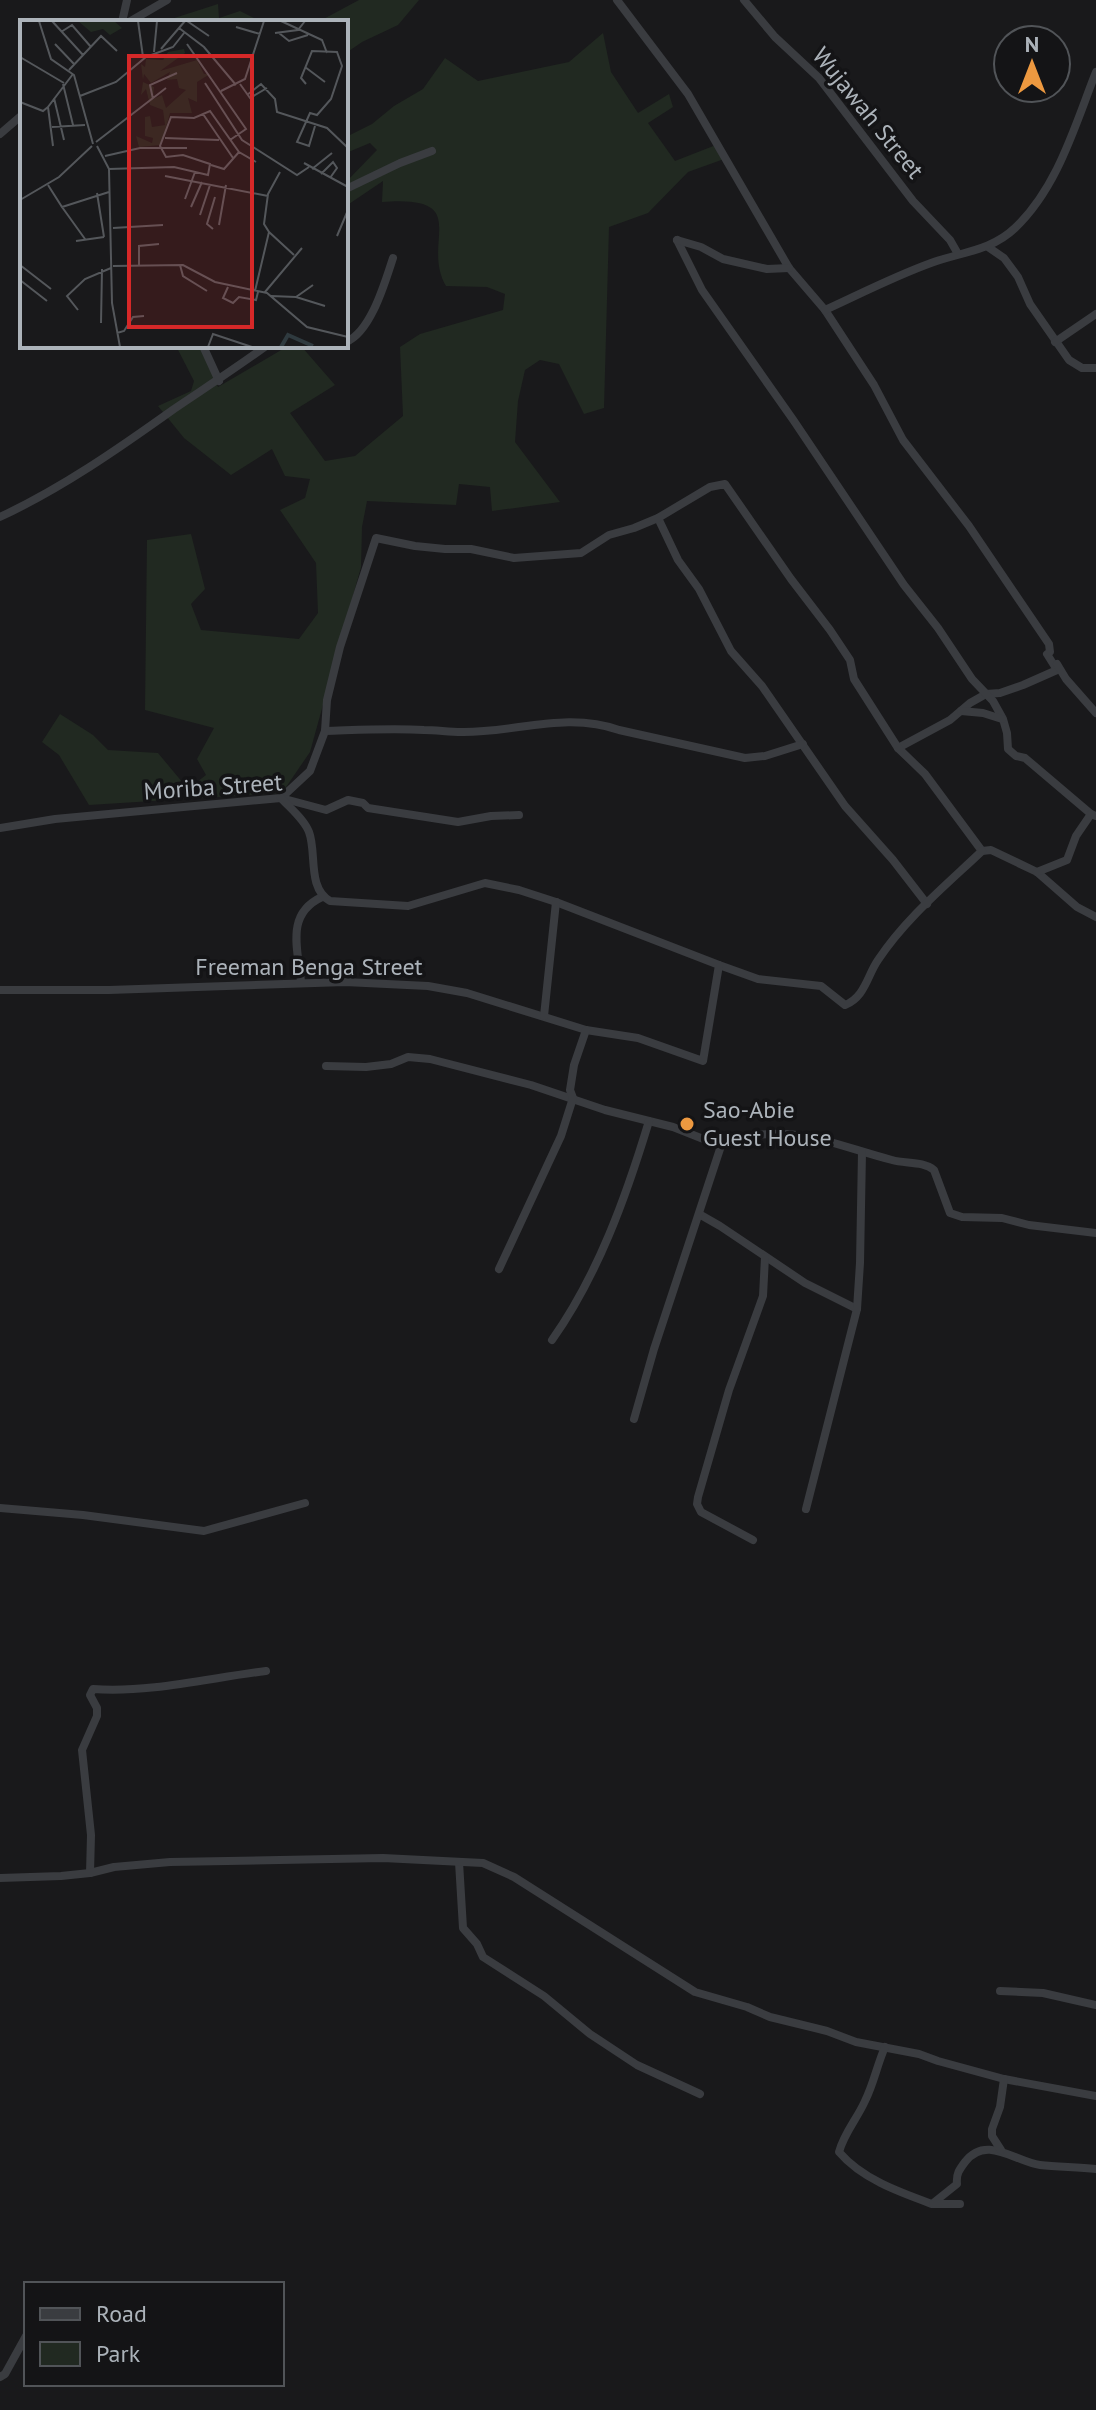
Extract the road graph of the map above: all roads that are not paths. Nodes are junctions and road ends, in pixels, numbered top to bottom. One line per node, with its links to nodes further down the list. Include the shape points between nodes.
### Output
1 (127, 0): 5 (street)
2 (167, 0): 6 (street)
3 (617, 0): 15 (street, via 688,94)
4 (744, 0): 13 (street, Wujawah Street, via 819,78)
5 (122, 20)
6 (132, 20)
7 (1096, 72): 12 (street, via 1038,202 1014,230)
8 (20, 117): 9 (street)
9 (0, 134)
10 (432, 151): 11 (street)
11 (348, 188)
12 (988, 247): 13 (street); 19 (street, via 1018,277)
13 (958, 254): 16 (street)
14 (393, 258): 18 (street, via 380,297 359,333)
15 (789, 268): 16 (street); 27 (street, via 723,259 677,240 702,290 904,585)
16 (825, 310): 26 (street, via 903,440 1015,592)
17 (1096, 314): 19 (street)
18 (348, 341)
19 (1055, 342): 22 (street, via 1076,365)
20 (204, 348): 23 (street)
21 (263, 348): 23 (street)
22 (1096, 368)
23 (219, 381): 24 (street, via 70,480)
24 (0, 517)
25 (658, 518): 31 (street, via 609,535 581,553 514,558 376,538 340,647); 32 (street, via 731,651); 33 (street, via 710,487 725,484 850,660 854,679)
26 (1050, 652): 27 (street, via 1057,670); 29 (street)
27 (986, 694): 28 (street); 30 (street)
28 (960, 711): 30 (street); 33 (street)
29 (1096, 713)
30 (1003, 719): 36 (street, via 1008,749)
31 (325, 731): 32 (street, via 462,733 585,722 745,758); 34 (street, via 310,771)
32 (803, 744): 42 (street, via 845,806)
33 (898, 748): 38 (street, via 925,774)
34 (281, 798): 35 (street, Moriba Street, via 326,810 348,800 458,822); 37 (street, Moriba Street); 40 (street, via 307,827)
35 (519, 815)
36 (1094, 815): 39 (street, via 1076,836 1067,860)
37 (0, 828)
38 (982, 851): 39 (street, via 991,850); 42 (street)
39 (1037, 872): 43 (street)
40 (322, 897): 41 (street, via 408,906 485,883); 45 (street, via 308,903 296,931)
41 (556, 902): 44 (street); 47 (street)
42 (927, 904): 44 (street, via 908,920 856,999 845,1005 821,986 758,979)
43 (1096, 917)
44 (719, 965): 48 (street, Freeman Benga Street, via 703,1061 638,1038)
45 (301, 982): 46 (street, Freeman Benga Street); 47 (street, Freeman Benga Street, via 428,986)
46 (0, 990)
47 (544, 1016): 48 (street, Freeman Benga Street)
48 (586, 1030): 50 (street, via 574,1065)
49 (326, 1066): 50 (street, via 430,1059)
50 (573, 1098): 51 (street); 57 (street, via 546,1171)
51 (649, 1121): 52 (street); 59 (street, via 612,1227)
52 (721, 1146): 53 (street, via 741,1137 779,1132); 54 (street)
53 (862, 1152): 55 (street, via 928,1165 950,1213); 58 (street)
54 (699, 1214): 56 (street); 60 (street)
55 (1096, 1233)
56 (765, 1257): 58 (street); 64 (street, via 763,1296 697,1504 701,1512)
57 (499, 1269)
58 (857, 1309): 63 (street)
59 (552, 1340)
60 (634, 1419)
61 (305, 1503): 62 (street, via 204,1531)
62 (0, 1508)
63 (806, 1509)
64 (753, 1540)
65 (266, 1671): 67 (street, via 121,1691 93,1689 97,1716 82,1750)
66 (459, 1862): 67 (street, via 183,1862); 71 (street, via 483,1863 514,1877 695,1992); 73 (street, via 463,1928 483,1957 637,2065)
67 (90, 1873): 68 (street)
68 (0, 1878)
69 (1000, 1991): 70 (street, via 1043,1993)
70 (1096, 2005)
71 (885, 2047): 72 (street); 77 (street, via 875,2080 839,2152 896,2191)
72 (1004, 2079): 74 (street); 75 (street, via 992,2129)
73 (700, 2094)
74 (1096, 2096)
75 (1001, 2150): 76 (street, via 1037,2165); 77 (street, via 970,2156 956,2173 957,2184)
76 (1096, 2169)
77 (932, 2204): 78 (street)
78 (960, 2204)
79 (24, 2340): 80 (street)
80 (0, 2377)

